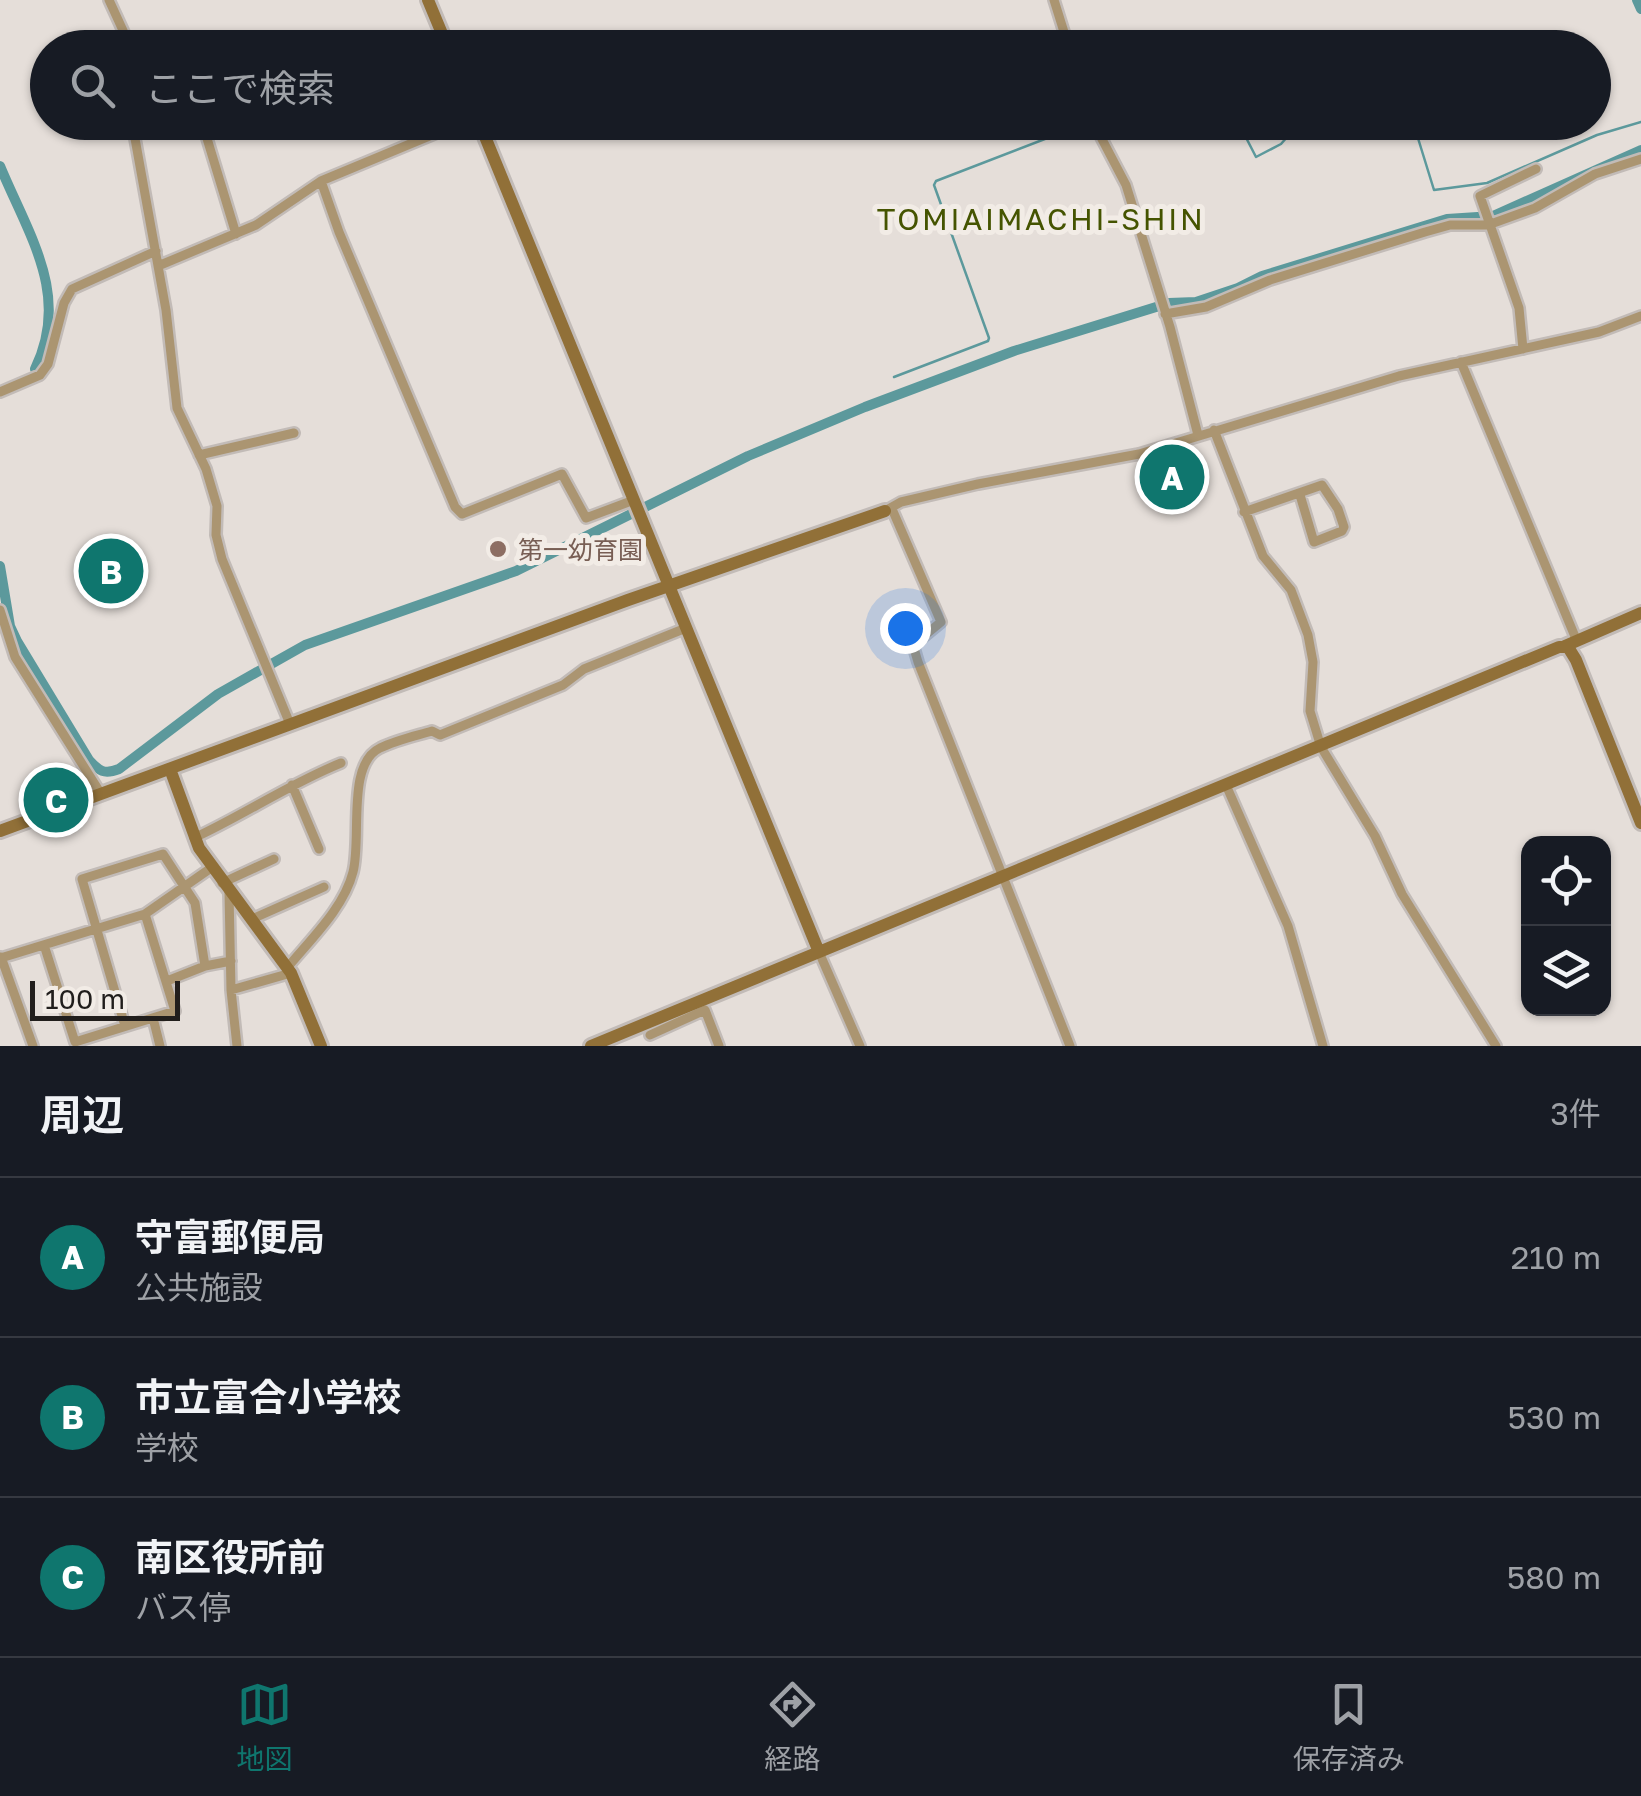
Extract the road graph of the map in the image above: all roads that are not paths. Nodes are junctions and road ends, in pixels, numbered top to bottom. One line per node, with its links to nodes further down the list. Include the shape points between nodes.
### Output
1 (109, 0): 4 (street)
2 (428, 0): 5 (street)
3 (1054, 0): 6 (street)
4 (123, 30)
5 (440, 30)
6 (1063, 30)
7 (135, 140): 17 (street)
8 (207, 140): 16 (street)
9 (420, 140): 14 (street)
10 (486, 140): 29 (street)
11 (1102, 140): 19 (street, via 1126,185)
12 (1641, 159): 15 (street, via 1595,174 1535,208)
13 (1536, 169): 15 (street, via 1480,196)
14 (322, 181): 16 (street); 29 (street, via 455,507 462,514 562,474 586,518)
15 (1486, 219): 19 (street, via 1270,280 1206,307); 21 (street, via 1519,308)
16 (236, 234): 18 (street)
17 (156, 251): 18 (street); 23 (street, via 72,289 48,364 40,375)
18 (158, 266): 27 (street, via 177,408)
19 (1163, 307): 26 (street)
20 (1641, 316): 21 (street)
21 (1523, 348): 22 (street)
22 (1461, 362): 24 (street); 36 (street)
23 (0, 392)
24 (1214, 430): 26 (street); 31 (street)
25 (294, 433): 27 (street)
26 (1198, 435): 30 (street)
27 (199, 455): 37 (street, via 217,506 222,559)
28 (1300, 495): 28 (street, via 1324,486 1342,517 1342,531 1314,542); 31 (street)
29 (634, 501): 32 (street)
30 (889, 510): 32 (street); 50 (street, via 940,622 913,644 918,662)
31 (1244, 512): 38 (street, via 1263,556 1291,590 1308,635 1310,711)
32 (669, 586): 35 (street); 37 (street)
33 (0, 610): 43 (street, via 15,657)
34 (1641, 613): 36 (street)
35 (686, 628): 58 (street); 62 (street, via 440,734 376,749 358,776 353,874)
36 (1570, 643): 38 (street); 44 (street)
37 (290, 724): 40 (street)
38 (1320, 746): 42 (street); 78 (street)
39 (341, 763): 41 (street)
40 (170, 769): 43 (street); 46 (street)
41 (292, 785): 46 (street); 47 (street)
42 (1217, 789): 50 (street); 77 (street, via 1288,926)
43 (102, 794): 45 (street)
44 (1641, 823)
45 (0, 831)
46 (194, 838): 49 (street)
47 (319, 849)
48 (274, 859): 51 (street)
49 (211, 868): 51 (street); 53 (street)
50 (1002, 877): 58 (street); 76 (street)
51 (226, 887): 55 (street); 60 (street)
52 (324, 887): 55 (street)
53 (184, 888): 54 (street); 56 (street, via 164,854 82,879); 61 (street, via 194,902)
54 (145, 914): 56 (street); 63 (street)
55 (252, 919): 62 (street)
56 (94, 930): 57 (street); 66 (street)
57 (44, 945): 59 (street); 66 (street, via 76,1042)
58 (819, 952): 67 (street); 75 (street)
59 (1, 956): 68 (street)
60 (230, 961): 61 (street); 64 (street)
61 (205, 966): 63 (street)
62 (289, 970): 64 (street); 71 (street)
63 (167, 981): 65 (street, via 175,1011)
64 (231, 990): 70 (street)
65 (153, 1018): 66 (street); 69 (street)
66 (124, 1026)
67 (648, 1030): 72 (street); 73 (street); 74 (street, via 705,1010)
68 (33, 1046)
69 (160, 1046)
70 (237, 1046)
71 (321, 1046)
72 (592, 1046)
73 (655, 1046)
74 (720, 1046)
75 (860, 1046)
76 (1070, 1046)
77 (1323, 1046)
78 (1496, 1046)

